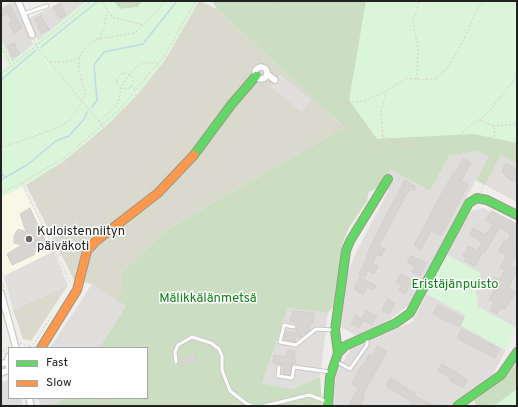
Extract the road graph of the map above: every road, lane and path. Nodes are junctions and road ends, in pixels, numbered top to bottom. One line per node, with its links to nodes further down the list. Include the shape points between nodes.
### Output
1 (18, 1): 13 (street)
2 (91, 1): 20 (path)
3 (102, 1): 12 (path)
4 (166, 1): 14 (path)
5 (196, 1): 22 (path)
6 (226, 1): 17 (path)
7 (276, 1): 17 (path)
8 (296, 1): 33 (path, via 301,10)
9 (419, 1): 31 (path, via 414,22 418,47)
10 (485, 1): 31 (path, via 478,7 447,69 436,78)
11 (47, 6): 13 (lane)
12 (107, 11): 14 (path, via 117,19); 16 (path, via 104,28)
13 (23, 14): 15 (street)
14 (144, 25): 16 (path, via 135,33)
15 (32, 35)
16 (98, 39): 21 (path)
17 (260, 40): 18 (path)
18 (263, 43): 33 (path, via 275,48); 36 (path)
19 (1, 44): 25 (path)
20 (36, 44): 23 (path); 25 (path)
21 (80, 56): 23 (path, via 68,62); 40 (path, via 79,71 86,94)
22 (164, 56): 24 (path); 41 (path)
23 (49, 62): 40 (path)
24 (158, 63): 27 (path, via 142,63); 37 (path)
25 (11, 66): 26 (path)
26 (1, 74)
27 (130, 74): 34 (path, via 133,80); 35 (path); 35 (path, via 124,73 119,76)
28 (267, 74): 29 (street, via 262,79); 29 (street, via 265,68 260,67 255,71); 32 (street)
29 (256, 76): 78 (street, via 196,153 158,193 96,241 87,251 77,290)
30 (517, 76): 43 (path, via 486,115)
31 (417, 79): 38 (path, via 407,78)
32 (275, 80)
33 (304, 80): 42 (path, via 338,104)
34 (131, 86): 35 (path, via 126,89); 37 (path)
35 (121, 87): 44 (path, via 119,100 114,108)
36 (236, 89)
37 (137, 91): 39 (path)
38 (386, 91): 42 (path, via 365,101); 49 (path, via 381,112)
39 (134, 94): 46 (path); 52 (path)
40 (83, 102): 44 (path); 51 (path, via 67,122 57,128)
41 (227, 102)
42 (350, 103): 57 (path, via 344,124 336,128 329,139)
43 (479, 120): 47 (path); 50 (path, via 460,134 452,144 428,139)
44 (99, 121): 46 (path)
45 (517, 124): 47 (path)
46 (102, 125): 54 (path); 60 (path)
47 (493, 126): 62 (path, via 495,164 482,187)
48 (344, 127): 53 (path, via 368,148)
49 (383, 136): 50 (path, via 400,145); 53 (path)
50 (414, 144): 56 (path, via 398,154 394,164)
51 (1, 148)
52 (191, 148)
53 (384, 149): 56 (path)
54 (65, 157): 59 (path); 66 (path)
55 (174, 165): 60 (path)
56 (383, 168): 58 (path)
57 (265, 178): 71 (path, via 179,239 149,278 167,315); 81 (path, via 252,266 254,308 233,329)
58 (385, 180): 73 (street, via 346,251)
59 (22, 183): 61 (path); 67 (path)
60 (153, 187): 63 (path)
61 (1, 193)
62 (480, 199): 64 (street); 74 (street, via 469,203 464,211 410,313 396,323)
63 (135, 202)
64 (517, 215)
65 (112, 220): 66 (path)
66 (107, 223): 67 (path)
67 (58, 255): 68 (path)
68 (71, 286)
69 (1, 293): 76 (street)
70 (55, 311): 77 (path)
71 (153, 327): 79 (path); 80 (path)
72 (294, 327): 73 (lane, via 284,325 280,342 296,345 316,329)
73 (335, 330): 83 (street)
74 (367, 336): 83 (street, via 345,346); 86 (lane, via 367,345 350,369)
75 (10, 345): 84 (path)
76 (18, 345): 77 (path)
77 (29, 347)
78 (42, 347)
79 (136, 347)
80 (176, 349): 81 (lane, via 178,344 192,337 211,343); 85 (lane)
81 (219, 349): 92 (lane)
82 (517, 352): 97 (street, via 501,375)
83 (338, 353): 86 (street)
84 (1, 355)
85 (176, 362)
86 (335, 362): 90 (street)
87 (1, 364): 88 (street)
88 (8, 366): 91 (street)
89 (279, 367): 90 (lane, via 278,376 292,378 294,367)
90 (331, 372): 93 (street)
91 (1, 373)
92 (227, 383): 94 (path, via 217,382); 95 (lane, via 230,391)
93 (328, 404): 96 (lane, via 309,395)
94 (173, 406)
95 (252, 406)
96 (264, 406)
97 (457, 406)

